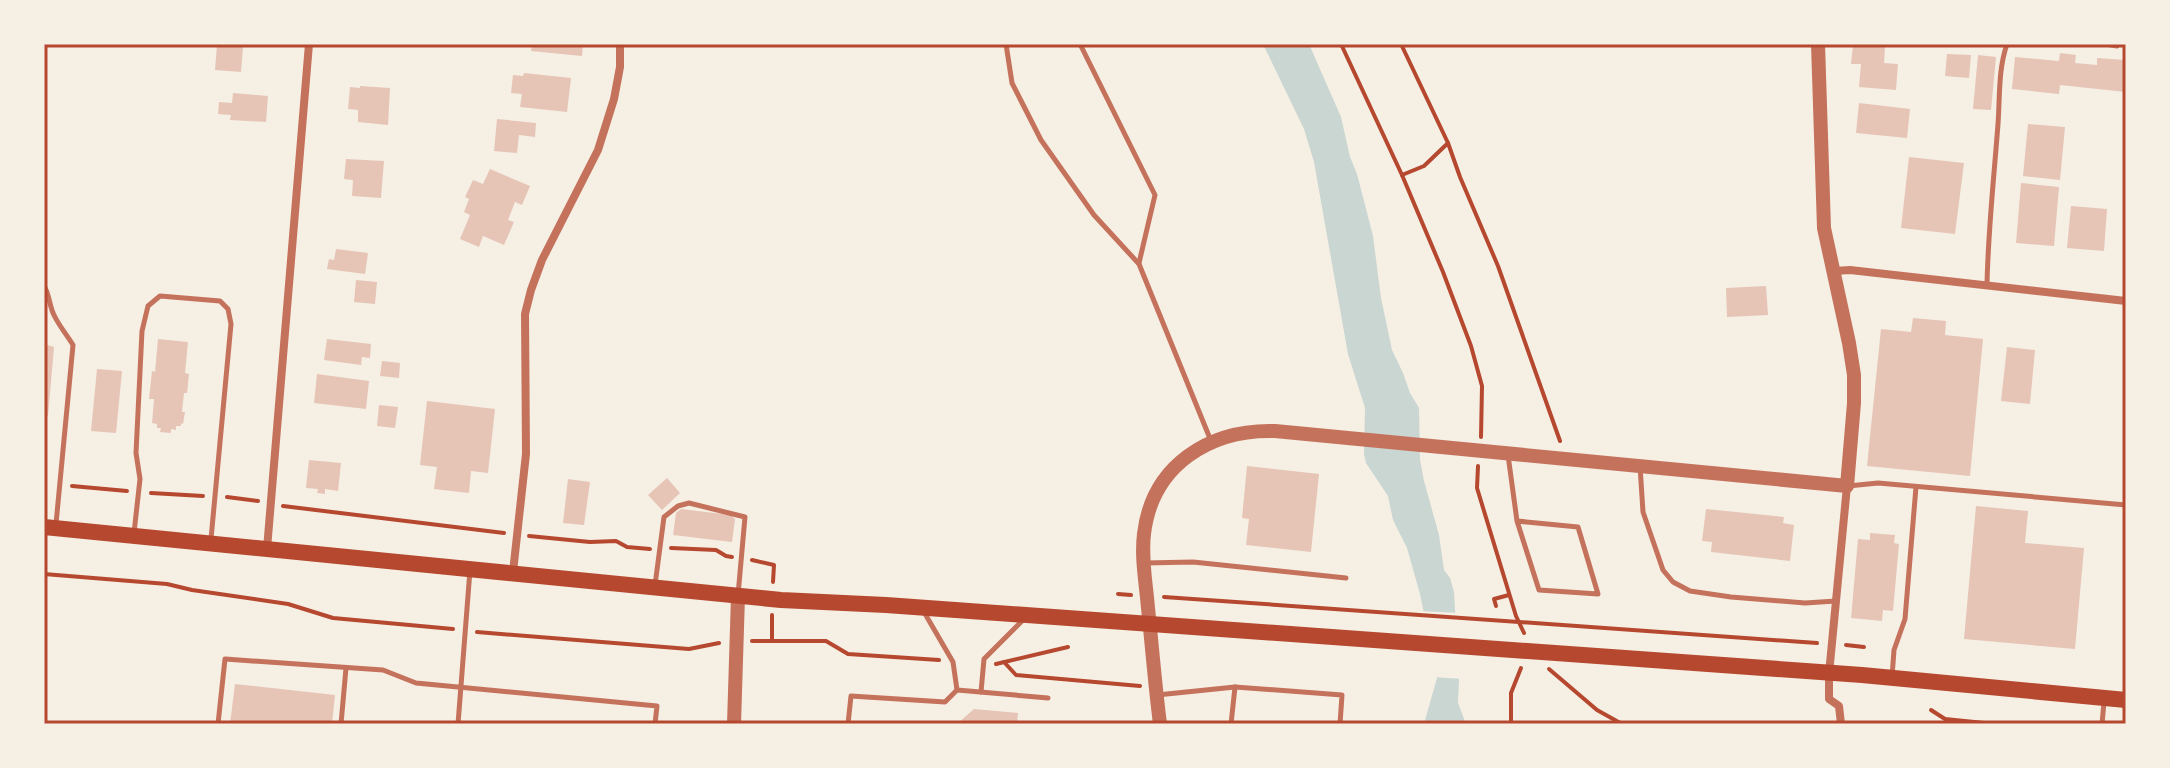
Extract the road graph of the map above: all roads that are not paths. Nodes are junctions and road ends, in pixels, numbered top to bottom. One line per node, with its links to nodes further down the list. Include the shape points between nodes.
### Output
1 (309, 44): 24 (street)
2 (620, 44): 27 (street, via 614,99 598,150 542,260 525,314 526,454)
3 (1006, 44): 9 (lane, via 1012,83 1041,140 1094,215)
4 (1080, 44): 9 (lane, via 1155,195)
5 (1818, 44): 10 (street, via 1822,207)
6 (2007, 44): 12 (lane, via 2001,60)
7 (2106, 44): 8 (lane)
8 (2117, 46)
9 (1139, 264): 14 (lane)
10 (1834, 271): 12 (street); 17 (street, via 1854,375)
11 (44, 286): 21 (lane, via 53,315 73,345)
12 (1987, 286): 13 (street)
13 (2126, 301)
14 (1211, 442): 15 (street, via 1262,431); 25 (street, via 1185,457 1153,500 1144,533)
15 (1507, 454): 16 (street); 20 (lane)
16 (1640, 465): 17 (street); 31 (lane, via 1643,512 1663,570 1673,582 1690,591 1731,597)
17 (1847, 486): 18 (lane); 31 (street)
18 (1916, 487): 19 (lane); 35 (lane, via 1905,619 1894,650)
19 (2126, 505)
20 (1517, 521): 20 (lane, via 1539,590 1598,594 1578,527)
21 (50, 527): 22 (main road)
22 (134, 536): 23 (main road); 23 (lane, via 142,331 148,306 160,296 220,301 231,324)
23 (211, 544): 24 (main road)
24 (267, 549): 26 (main road)
25 (1144, 563): 28 (lane, via 1193,562); 40 (street)
26 (470, 569): 27 (main road); 36 (lane)
27 (513, 572): 29 (main road)
28 (1346, 578)
29 (654, 588): 30 (main road); 30 (lane, via 664,517 689,503 745,517)
30 (738, 596): 32 (main road); 48 (street)
31 (1836, 601): 53 (street, via 1829,699 1839,706)
32 (921, 608): 33 (main road); 38 (lane, via 953,662)
33 (1027, 616): 35 (main road); 39 (lane, via 984,659)
34 (346, 668): 36 (lane, via 383,670 416,683); 44 (lane, via 225,659); 45 (lane)
35 (1892, 678): 41 (main road)
36 (461, 687): 46 (lane); 47 (lane, via 657,706)
37 (1235, 687): 40 (lane); 51 (lane); 52 (lane, via 1342,695)
38 (957, 690): 39 (lane); 49 (lane, via 945,702 851,696)
39 (981, 692): 42 (lane)
40 (1156, 695): 50 (street)
41 (2104, 697): 43 (main road); 54 (lane)
42 (1048, 698)
43 (2126, 700)
44 (218, 724)
45 (341, 724)
46 (458, 724)
47 (655, 724)
48 (734, 724)
49 (848, 724)
50 (1160, 724)
51 (1231, 724)
52 (1340, 724)
53 (1841, 724)
54 (2102, 724)

